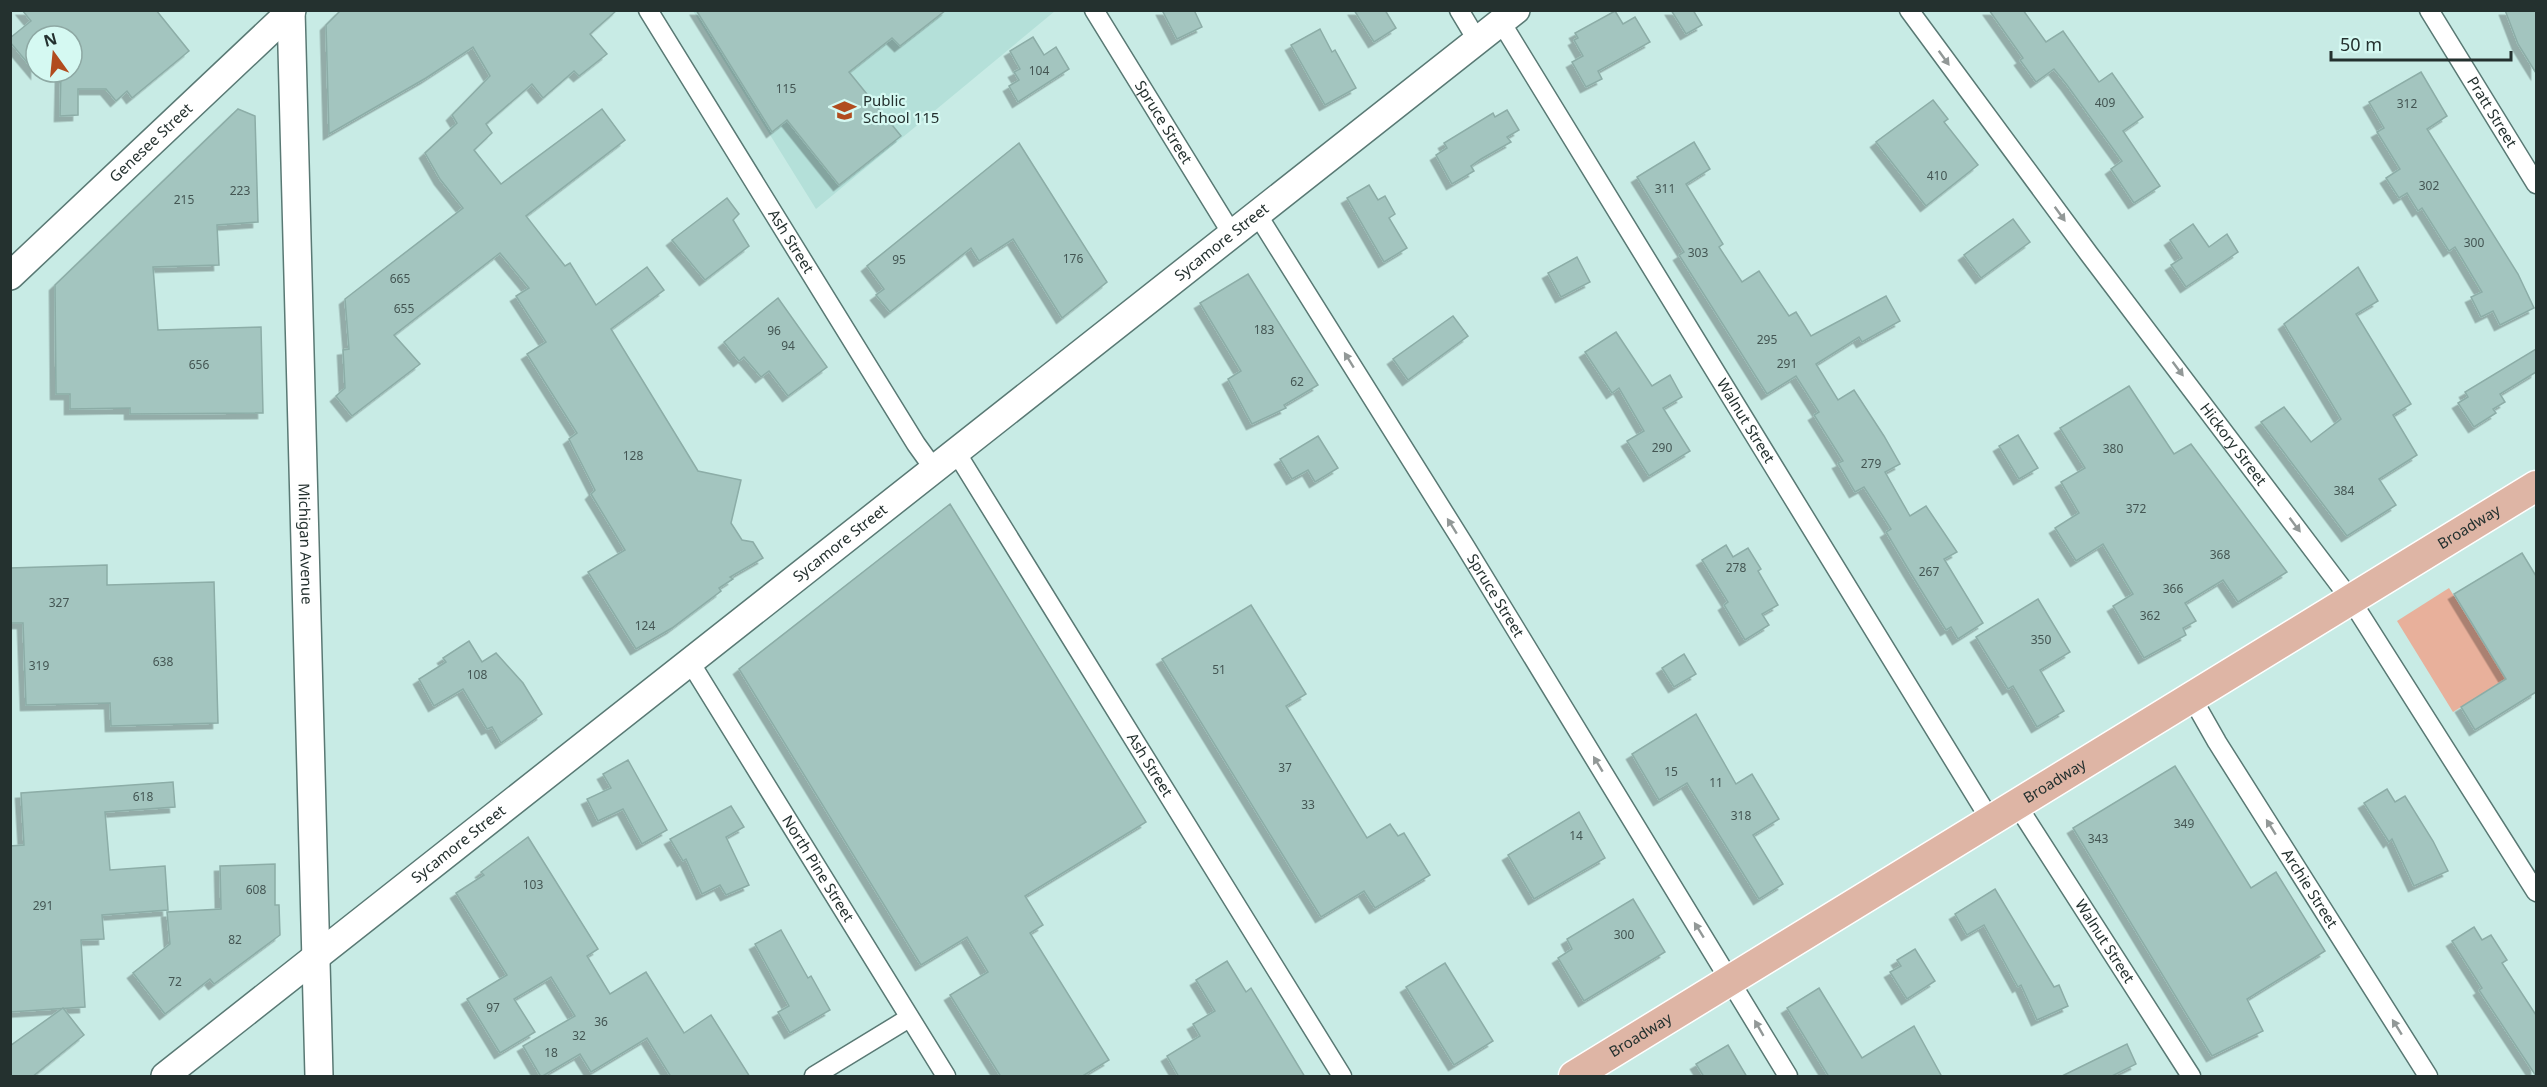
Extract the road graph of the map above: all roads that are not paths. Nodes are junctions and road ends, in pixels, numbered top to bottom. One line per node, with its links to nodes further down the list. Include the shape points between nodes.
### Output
1 (648, 10): 14 (street, Ash Street)
2 (1094, 10): 11 (street, Spruce Street)
3 (1459, 10): 8 (street)
4 (1909, 10): 16 (street, Hickory Street, one-way to 16)
5 (2429, 10): 9 (street, Pratt Street)
6 (291, 11): 12 (street, Genesee Street); 22 (street, Michigan Avenue)
7 (1508, 16): 8 (street, Sycamore Street); 20 (street, Walnut Street)
8 (1477, 40): 10 (street, Sycamore Street)
9 (2536, 184)
10 (1257, 214): 11 (street, Sycamore Street); 23 (street, Spruce Street, one-way to 10)
11 (1232, 234): 13 (street, Sycamore Street)
12 (10, 276)
13 (956, 452): 14 (street, Sycamore Street); 29 (street, Ash Street)
14 (934, 470): 17 (street, Sycamore Street)
15 (2536, 486): 16 (main road, Broadway)
16 (2351, 600): 18 (main road, Broadway); 21 (street, Hickory Street)
17 (690, 662): 22 (street, Sycamore Street); 24 (street, North Pine Street)
18 (2192, 698): 19 (main road, Broadway); 33 (street, Archie Street, one-way to 18)
19 (2017, 806): 20 (main road, Broadway); 32 (street, Walnut Street)
20 (1991, 821): 23 (main road, Broadway)
21 (2536, 892)
22 (316, 956): 25 (street, Sycamore Street); 26 (street, Michigan Avenue)
23 (1730, 980): 30 (main road, Broadway); 31 (street, Spruce Street, one-way to 23)
24 (909, 1018): 27 (street); 28 (street, North Pine Street)
25 (165, 1077)
26 (319, 1077)
27 (814, 1077)
28 (946, 1077)
29 (1342, 1077)
30 (1574, 1077)
31 (1788, 1077)
32 (2191, 1077)
33 (2428, 1077)

